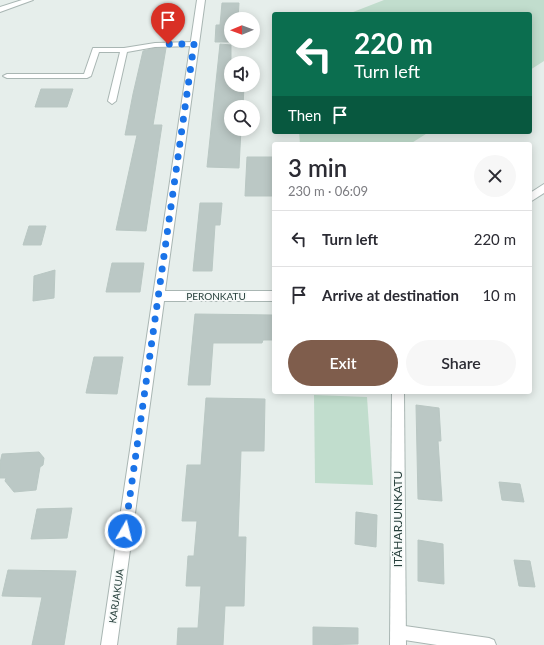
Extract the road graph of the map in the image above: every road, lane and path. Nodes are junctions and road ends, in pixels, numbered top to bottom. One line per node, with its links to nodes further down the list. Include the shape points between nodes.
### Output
1 (29, 0): 3 (street)
2 (201, 0): 4 (street, KARJAKUJA)
3 (0, 10)
4 (194, 44): 5 (lane, via 155,44); 10 (street, KARJAKUJA)
5 (124, 50): 6 (lane, via 96,50 87,76); 7 (lane)
6 (7, 76)
7 (112, 102)
8 (544, 188): 9 (street)
9 (532, 197)
10 (158, 296): 11 (street, PERONKATU); 14 (street, KARJAKUJA)
11 (272, 296)
12 (398, 394): 13 (street, ITÄHARJUNKATU)
13 (398, 638): 15 (lane)
14 (109, 645)
15 (489, 645)

